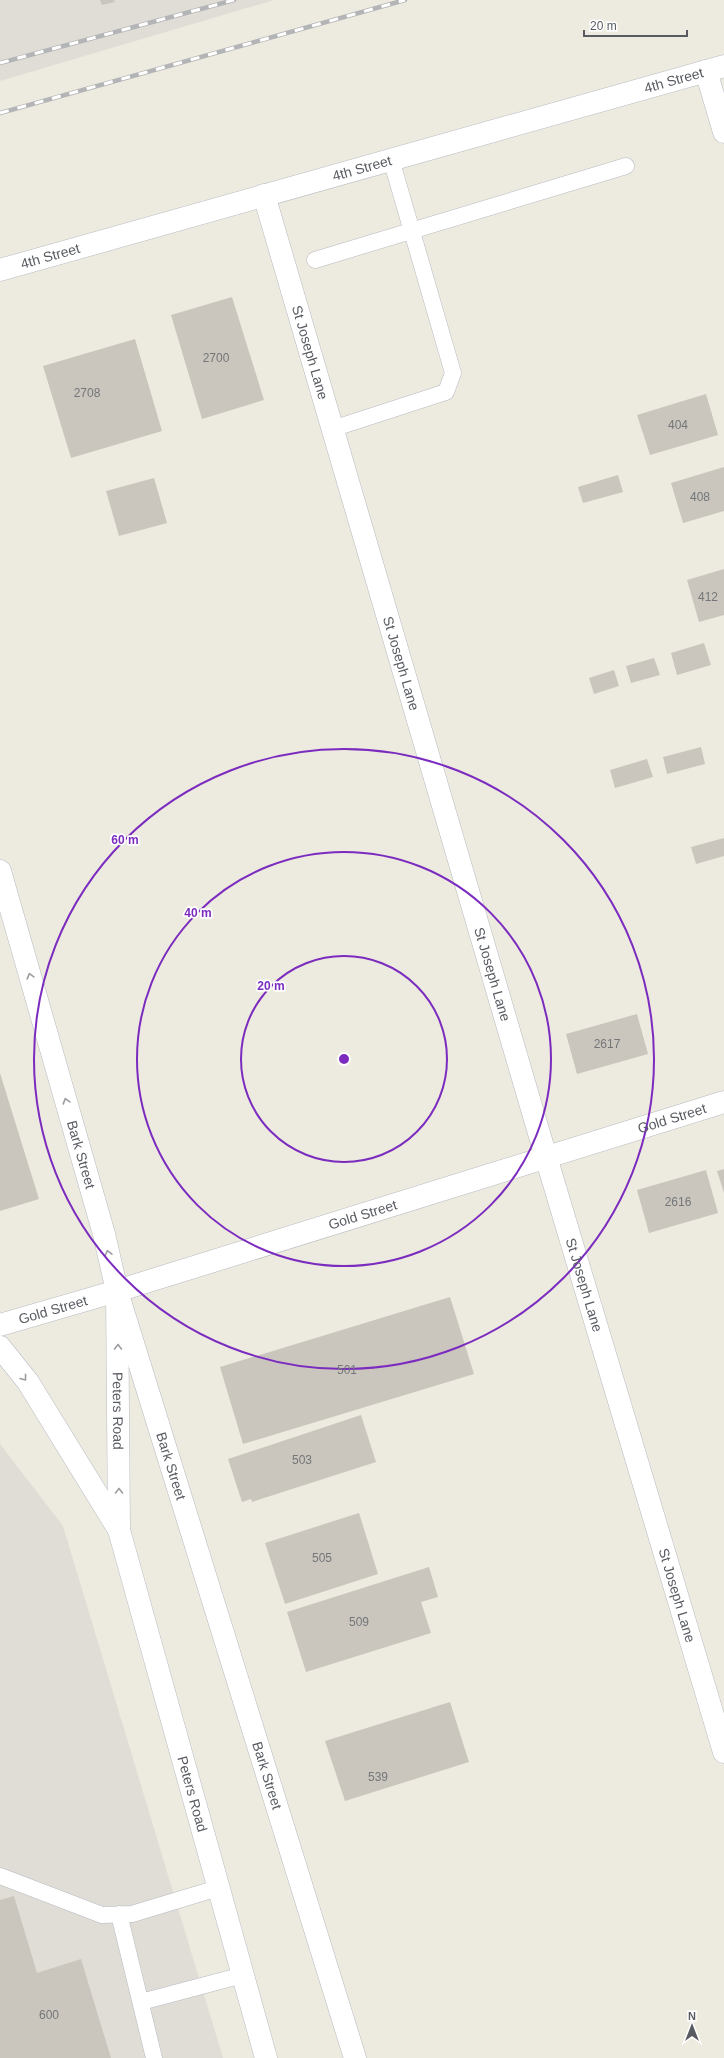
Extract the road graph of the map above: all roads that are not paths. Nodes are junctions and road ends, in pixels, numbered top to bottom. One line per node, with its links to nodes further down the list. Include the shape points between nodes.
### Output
1 (715, 68): 2 (street); 3 (street, 4th Street)
2 (724, 132)
3 (391, 159): 5 (street, 4th Street); 6 (lane)
4 (626, 166): 6 (lane)
5 (264, 194): 8 (street, 4th Street); 9 (street, St Joseph Lane)
6 (412, 231): 7 (lane); 9 (lane, via 453,373 446,392)
7 (315, 260)
8 (0, 270)
9 (332, 429): 12 (street, St Joseph Lane)
10 (0, 871): 13 (street, Bark Street, one-way to 10, via 102,1226)
11 (724, 1102): 12 (street, Gold Street)
12 (546, 1157): 13 (street, Gold Street); 17 (street, St Joseph Lane)
13 (117, 1291): 14 (street, Gold Street); 16 (street, Peters Road, one-way to 13); 25 (street, Bark Street)
14 (0, 1325)
15 (0, 1347): 16 (street, Peters Road, one-way to 16, via 28,1382)
16 (119, 1530): 19 (street, Peters Road)
17 (724, 1752)
18 (0, 1876): 20 (lane, via 102,1915)
19 (218, 1888): 20 (lane, via 132,1914); 21 (street, Peters Road)
20 (119, 1914): 22 (lane)
21 (243, 1976): 22 (lane); 24 (street, Peters Road)
22 (141, 2002): 23 (lane)
23 (154, 2058)
24 (266, 2058)
25 (355, 2058)

